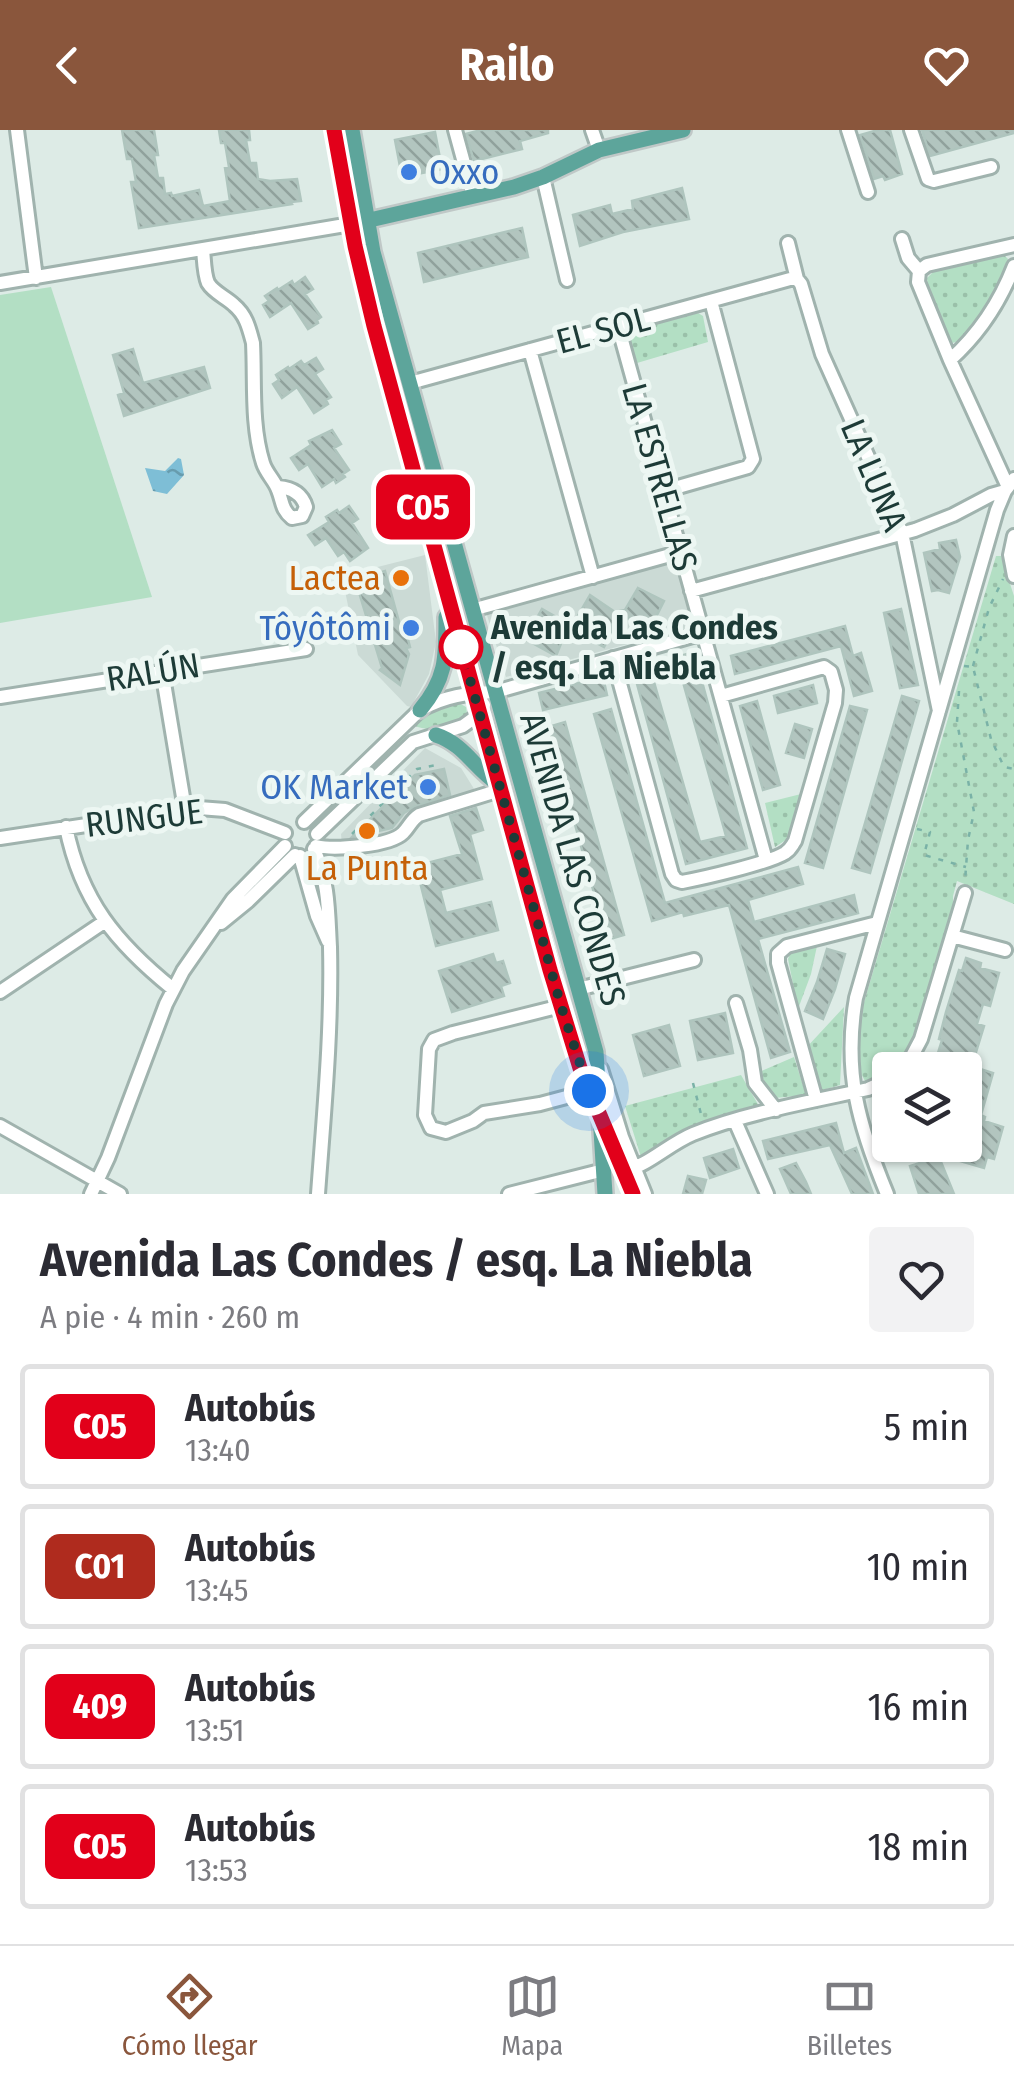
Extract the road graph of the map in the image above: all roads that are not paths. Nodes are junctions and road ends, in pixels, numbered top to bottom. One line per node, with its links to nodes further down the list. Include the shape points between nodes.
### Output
1 (17, 130): 21 (street)
2 (334, 130): 14 (main road, AVENIDA LAS CONDES)
3 (352, 130): 14 (main road, AVENIDA LAS CONDES)
4 (455, 130): 13 (street)
5 (592, 130): 9 (street)
6 (683, 130): 9 (main road)
7 (848, 130): 12 (street)
8 (911, 130): 10 (street, via 928,179)
9 (599, 150): 11 (main road)
10 (991, 168)
11 (543, 177): 13 (main road); 23 (street)
12 (868, 192)
13 (473, 196): 14 (main road)
14 (359, 222): 18 (street); 29 (main road, AVENIDA LAS CONDES); 39 (main road, AVENIDA LAS CONDES, via 374,326)
15 (902, 239): 20 (street)
16 (788, 243): 22 (street, LA LUNA)
17 (1014, 245): 20 (street)
18 (203, 249): 21 (street); 31 (street, via 210,286 234,304 249,328 257,435)
19 (1014, 266): 28 (street, via 980,329)
20 (919, 271): 28 (street)
21 (36, 278): 24 (street)
22 (796, 279): 25 (street, EL SOL); 33 (street, LA LUNA)
23 (567, 280)
24 (0, 283)
25 (710, 301): 26 (street, EL SOL); 32 (street, via 754,459 748,467)
26 (618, 326): 27 (street, EL SOL); 32 (street, LA ESTRELLAS)
27 (530, 350): 29 (street, EL SOL); 37 (street)
28 (950, 360): 30 (street)
29 (410, 383): 40 (main road, AVENIDA LAS CONDES)
30 (1009, 485): 33 (street); 50 (street)
31 (278, 487)
32 (664, 491): 35 (street, LA ESTRELLAS)
33 (902, 533): 38 (street); 50 (street, LA LUNA)
34 (1014, 536): 36 (street)
35 (681, 552): 37 (street); 38 (street, LA ESTRELLAS)
36 (1014, 576)
37 (593, 577): 40 (street)
38 (692, 590): 41 (street, LA ESTRELLAS)
39 (446, 592): 46 (main road, AVENIDA LAS CONDES); 51 (main road, via 443,671)
40 (472, 610): 45 (main road, AVENIDA LAS CONDES)
41 (703, 633): 43 (street); 47 (street, LA ESTRELLAS)
42 (306, 648): 44 (street, RALÚN)
43 (613, 658): 45 (street); 60 (street, via 676,880)
44 (162, 671): 48 (street, RALÚN); 54 (street)
45 (495, 692): 46 (street); 49 (street); 69 (main road, AVENIDA LAS CONDES)
46 (474, 693): 49 (main road, AVENIDA LAS CONDES); 51 (street, via 446,697)
47 (721, 696): 60 (street, LA ESTRELLAS); 60 (street, via 820,667 831,672 836,690 795,840)
48 (0, 697)
49 (479, 712): 52 (street, via 462,726); 53 (main road, AVENIDA LAS CONDES)
50 (940, 714): 63 (street)
51 (414, 716): 52 (street, via 412,734); 55 (street)
52 (430, 736): 53 (main road, via 458,746); 58 (street, via 404,749)
53 (500, 787): 58 (street, via 419,815 395,838 336,849); 72 (main road, AVENIDA LAS CONDES)
54 (186, 809): 56 (street, RUNGUE); 59 (street, RUNGUE, via 224,810)
55 (304, 822): 58 (street); 59 (street, via 292,824)
56 (66, 828): 57 (street, RUNGUE); 62 (street)
57 (0, 838)
58 (316, 843): 59 (street, via 310,853); 65 (street, via 328,893)
59 (291, 848): 65 (street); 68 (street, via 240,891)
60 (766, 860)
61 (964, 894): 64 (street)
62 (104, 922): 68 (street); 70 (street)
63 (877, 922): 77 (street, via 853,1016); 78 (street, via 778,954)
64 (952, 936): 66 (street); 74 (street)
65 (329, 944): 87 (street)
66 (1005, 950)
67 (694, 960): 69 (street)
68 (173, 989): 85 (street)
69 (578, 989): 73 (main road, AVENIDA LAS CONDES)
70 (0, 992)
71 (736, 1004): 79 (street, via 755,1083)
72 (561, 1006): 76 (main road, AVENIDA LAS CONDES); 76 (street, via 434,1040 428,1050 427,1122 446,1132 484,1113)
73 (596, 1052): 80 (main road); 84 (street, AVENIDA LAS CONDES)
74 (914, 1052)
75 (872, 1088): 77 (street)
76 (589, 1091): 80 (main road, AVENIDA LAS CONDES)
77 (854, 1092): 78 (street); 93 (street)
78 (816, 1100): 79 (street)
79 (776, 1110): 81 (street)
80 (600, 1118): 83 (main road); 84 (street, AVENIDA LAS CONDES)
81 (735, 1120): 84 (street, via 675,1142); 92 (street)
82 (0, 1126): 85 (street)
83 (604, 1170): 88 (street); 89 (main road)
84 (629, 1170): 90 (street, AVENIDA LAS CONDES); 91 (street, AVENIDA LAS CONDES)
85 (94, 1188): 86 (street)
86 (120, 1194)
87 (318, 1194)
88 (509, 1194)
89 (606, 1194)
90 (634, 1194)
91 (645, 1194)
92 (767, 1194)
93 (887, 1194)

